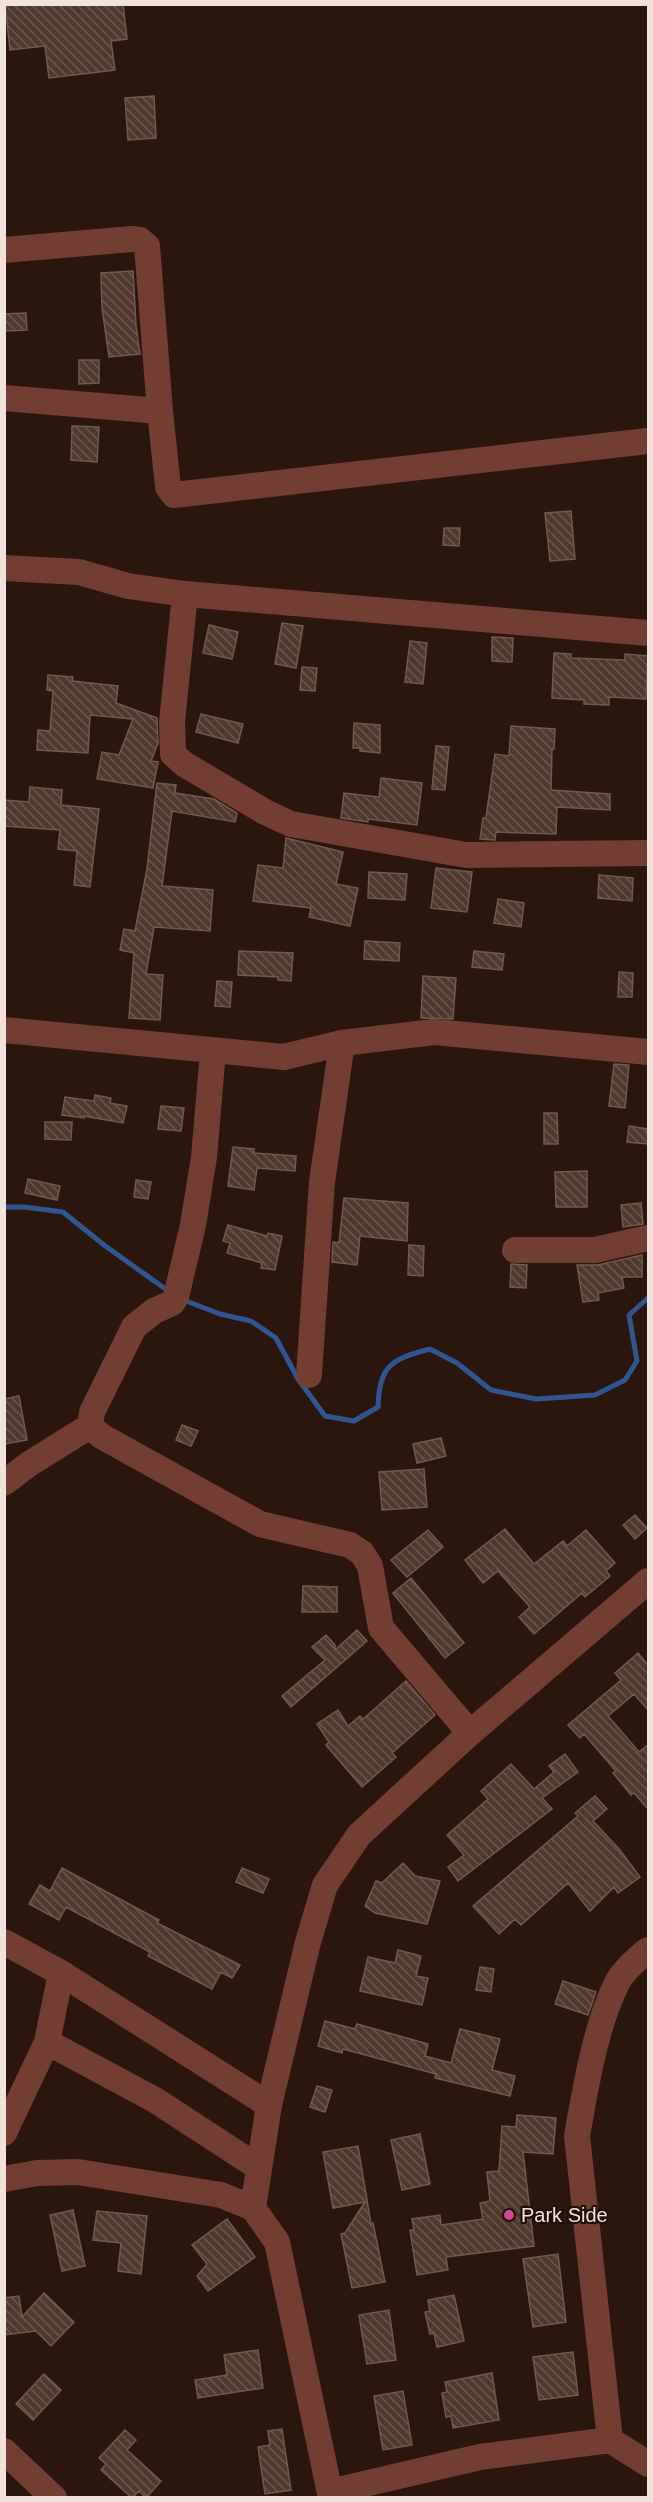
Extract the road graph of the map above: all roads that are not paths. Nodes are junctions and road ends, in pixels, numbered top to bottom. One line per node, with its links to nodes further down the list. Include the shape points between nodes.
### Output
1 (4, 250): 3 (street, via 132,239 147,246)
2 (4, 398): 3 (street)
3 (160, 411): 4 (street, via 168,487 174,495)
4 (648, 441)
5 (4, 568): 6 (street, via 79,572 128,586)
6 (185, 594): 7 (street); 8 (street, via 172,722 173,754 265,812 291,824 466,855)
7 (648, 633)
8 (648, 853)
9 (4, 1030): 11 (street)
10 (342, 1043): 11 (street, via 284,1057); 12 (street, via 434,1032); 15 (street, via 322,1182)
11 (213, 1051): 16 (street, via 204,1157 176,1297 134,1327 92,1412)
12 (648, 1052)
13 (648, 1238): 14 (street, via 596,1250)
14 (515, 1250)
15 (309, 1375)
16 (90, 1426): 17 (street); 19 (street, via 101,1436 260,1524 350,1545 362,1553 370,1566 381,1628)
17 (4, 1483)
18 (648, 1581): 19 (street)
19 (470, 1733): 24 (street, via 359,1835 325,1885)
20 (4, 1942): 22 (street)
21 (648, 1950): 29 (street, via 617,1982 599,2034 578,2136)
22 (61, 1973): 23 (street); 24 (street)
23 (47, 2042): 25 (street); 26 (street, via 155,2100)
24 (269, 2105): 26 (street)
25 (4, 2133)
26 (258, 2168): 28 (street)
27 (4, 2180): 28 (street, via 37,2173 78,2172 221,2195)
28 (253, 2208): 32 (street, via 277,2242)
29 (610, 2440): 31 (street); 32 (street, via 480,2457)
30 (4, 2451): 33 (street)
31 (648, 2464)
32 (331, 2495)
33 (54, 2498)

